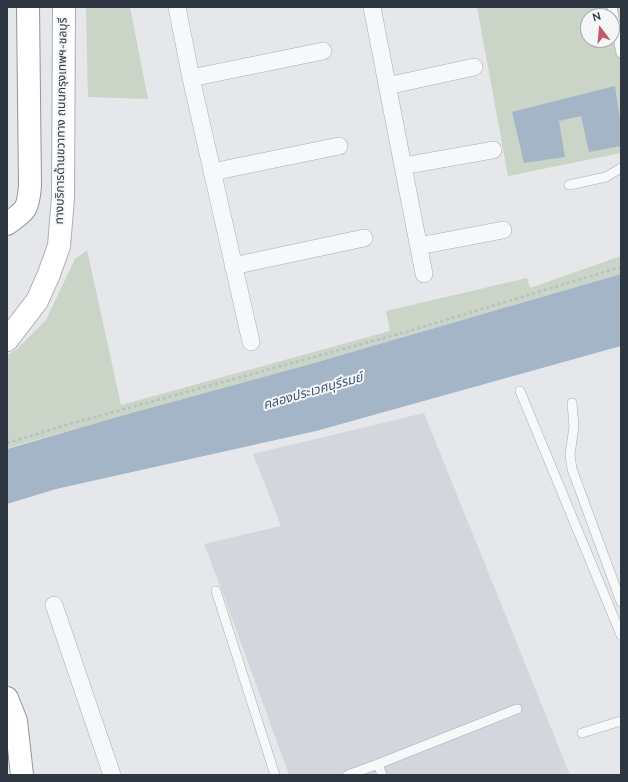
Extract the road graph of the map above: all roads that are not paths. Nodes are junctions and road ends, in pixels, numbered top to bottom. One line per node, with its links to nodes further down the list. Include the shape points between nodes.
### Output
1 (28, 7): 17 (main road, via 29,199 24,211)
2 (64, 7): 23 (main road, ทางบริการด้านขวาทาง ถนนกรุงเทพฯ-ชลบุรี, via 63,198 59,246 37,301)
3 (177, 7): 9 (street)
4 (372, 7): 10 (street)
5 (612, 7): 7 (lane)
6 (322, 51): 9 (street)
7 (621, 53)
8 (474, 67): 10 (street)
9 (191, 78): 15 (street)
10 (387, 86): 13 (street)
11 (339, 146): 15 (street)
12 (493, 150): 13 (street)
13 (403, 166): 20 (street)
14 (621, 168): 16 (lane, via 606,176)
15 (212, 172): 21 (street)
16 (569, 185)
17 (7, 224)
18 (503, 230): 20 (street)
19 (364, 238): 21 (street)
20 (419, 246): 22 (street)
21 (233, 266): 24 (street)
22 (424, 274)
23 (7, 340)
24 (251, 342)
25 (520, 391): 30 (lane)
26 (572, 403): 28 (lane, via 572,469)
27 (216, 591): 38 (lane)
28 (621, 602)
29 (54, 605): 37 (street)
30 (621, 635)
31 (7, 698): 36 (main road, via 16,721)
32 (517, 709): 35 (lane)
33 (621, 721): 34 (lane)
34 (582, 733)
35 (378, 764): 39 (lane); 40 (lane)
36 (22, 775)
37 (112, 775)
38 (275, 775)
39 (348, 775)
40 (382, 775)

